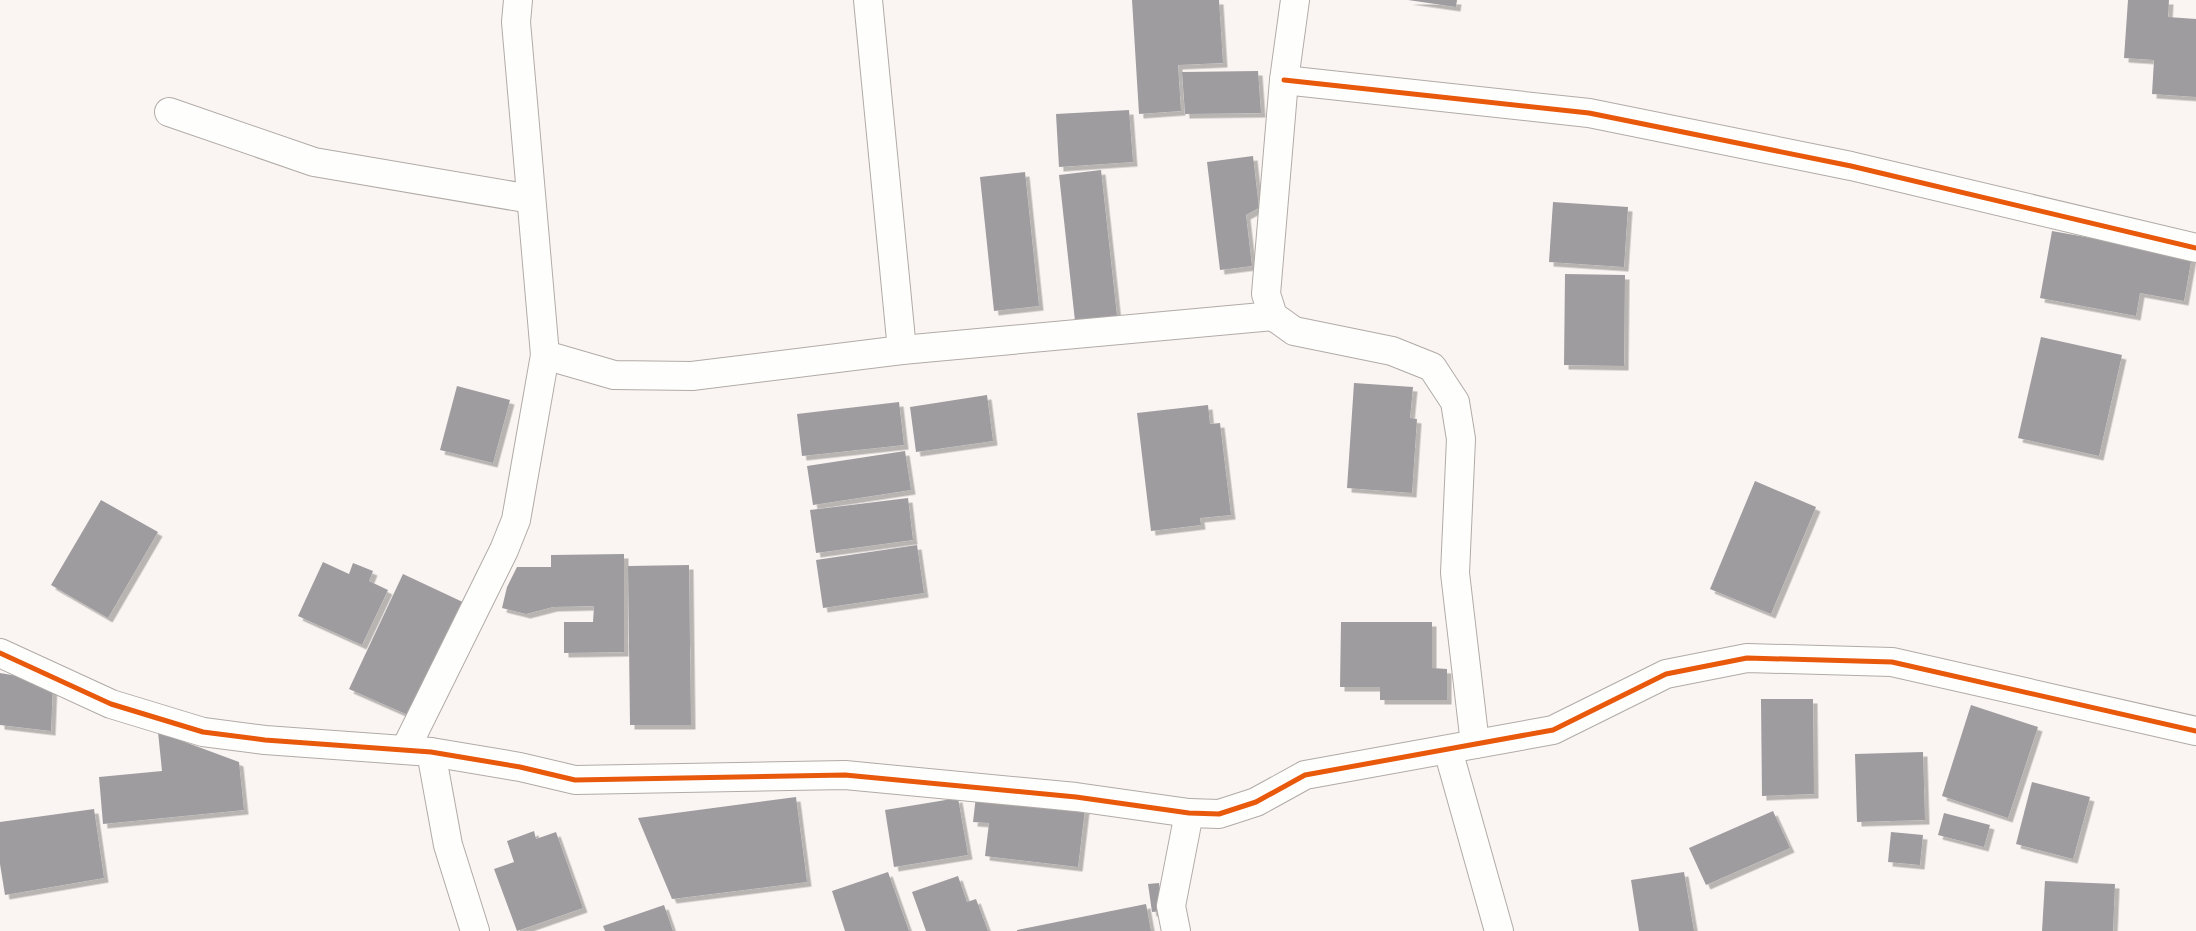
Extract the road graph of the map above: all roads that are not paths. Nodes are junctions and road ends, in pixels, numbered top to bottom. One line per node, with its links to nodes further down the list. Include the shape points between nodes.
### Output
1 (518, 0): 6 (street, via 516,22)
2 (868, 0): 9 (street)
3 (1295, 0): 4 (street)
4 (1284, 80): 7 (street, via 1589,113 1851,166); 8 (street, via 1266,294)
5 (169, 112): 6 (street, via 314,162)
6 (531, 199): 10 (street)
7 (2196, 248)
8 (1273, 316): 9 (street); 13 (street, via 1294,331 1392,351 1432,367 1455,402 1461,439 1455,573)
9 (902, 350): 10 (street, via 692,376 614,375)
10 (544, 355): 15 (street, via 516,520)
11 (0, 654): 15 (street, via 111,704 202,732)
12 (2196, 731): 13 (street, via 1892,662 1747,658 1666,674 1552,730)
13 (1475, 744): 14 (street)
14 (1448, 750): 16 (street, via 1305,775 1256,802 1219,814); 19 (street)
15 (418, 751): 16 (street, via 520,767 575,780 845,774 1076,797); 17 (street)
16 (1189, 813): 18 (street, via 1171,906)
17 (476, 931)
18 (1176, 931)
19 (1500, 931)

